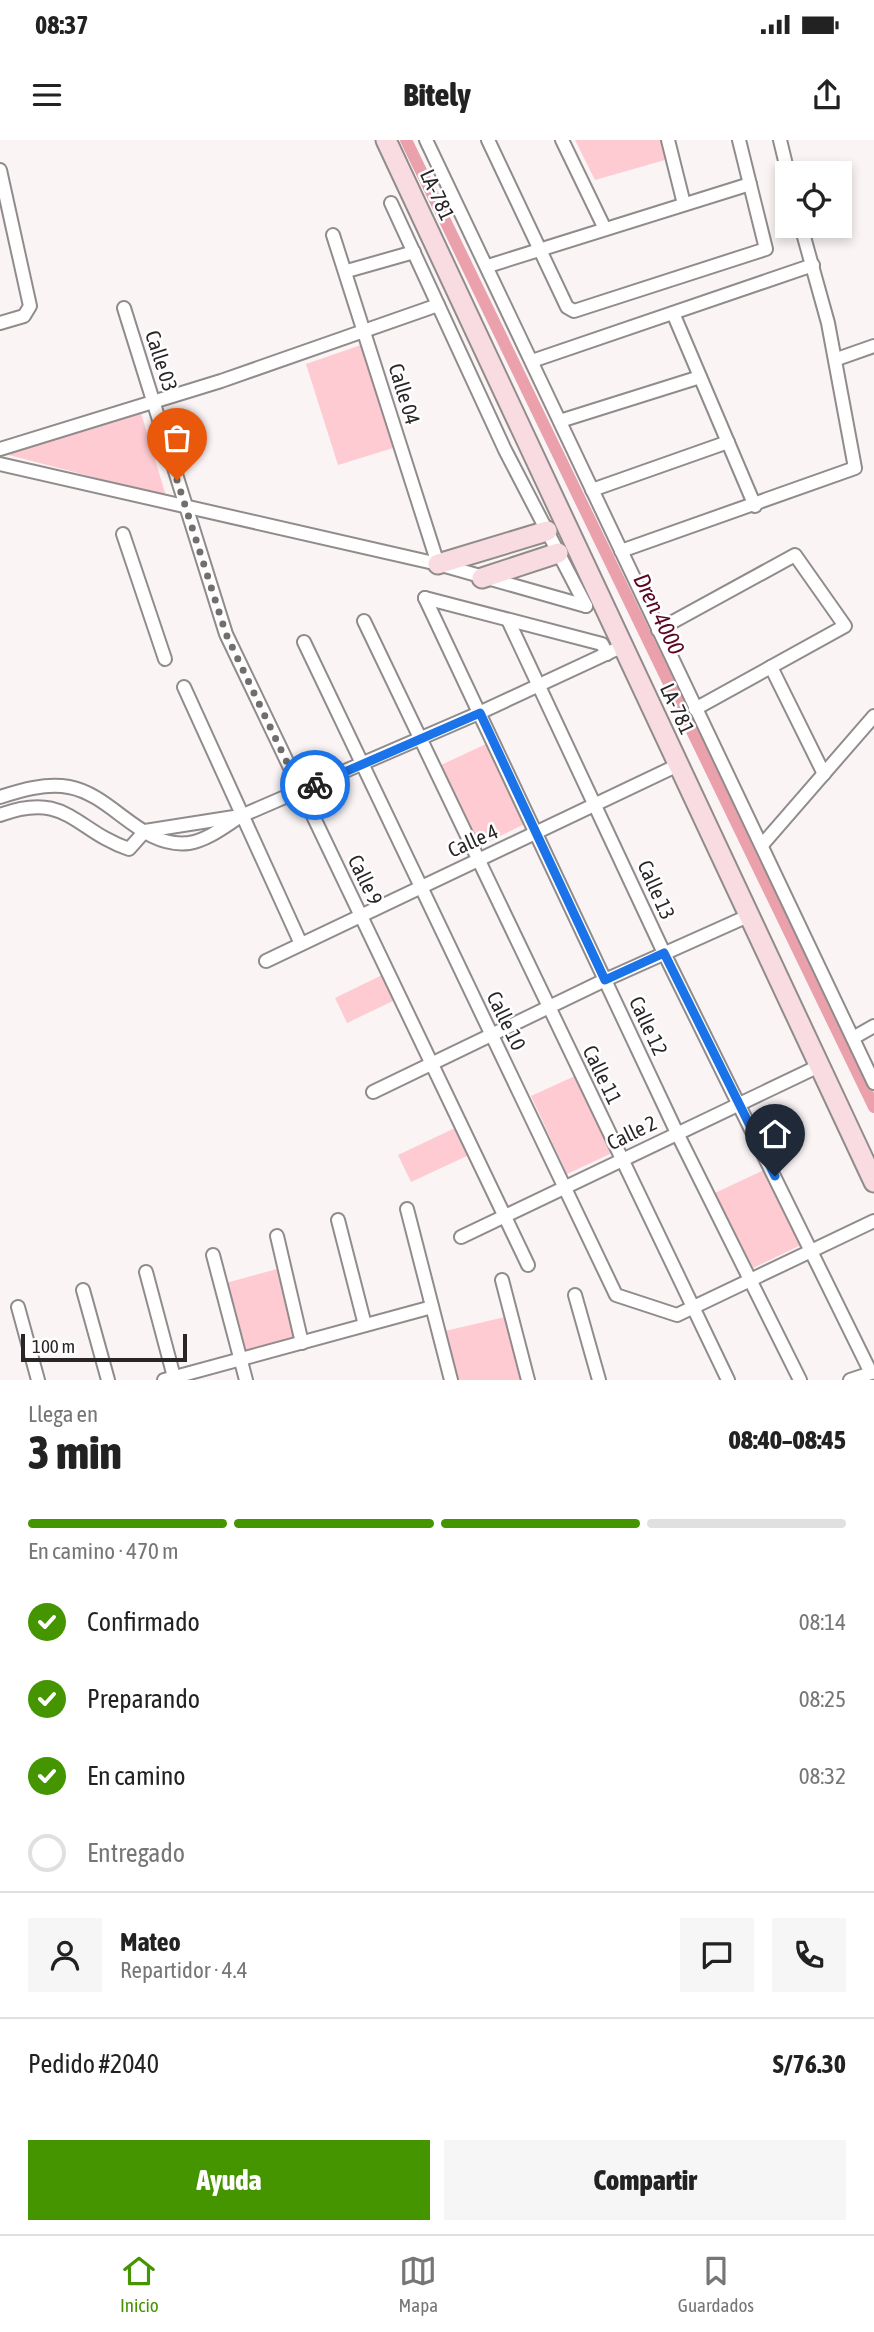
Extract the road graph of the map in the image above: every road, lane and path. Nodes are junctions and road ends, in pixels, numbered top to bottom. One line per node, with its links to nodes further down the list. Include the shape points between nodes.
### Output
1 (386, 140): 49 (street, LA-781 / LA-781)
2 (426, 140): 20 (street)
3 (488, 140): 17 (street)
4 (562, 140): 14 (street)
5 (668, 140): 13 (street)
6 (739, 140): 10 (street)
7 (780, 140): 8 (street)
8 (785, 161)
9 (0, 170): 11 (street)
10 (750, 184): 13 (street); 17 (street, via 766,249 574,311)
11 (2, 190): 25 (street, via 30,306 24,316)
12 (391, 203): 18 (street)
13 (684, 204): 14 (street)
14 (605, 229): 17 (street)
15 (333, 235): 21 (street, Calle 04)
16 (805, 238): 19 (street)
17 (540, 248): 20 (street)
18 (414, 252): 21 (street); 22 (street)
19 (813, 265): 24 (street); 28 (street)
20 (488, 266): 29 (street)
21 (347, 271): 26 (street, Calle 04)
22 (438, 304): 26 (street); 39 (street)
23 (124, 308): 31 (street, Calle 03)
24 (673, 313): 29 (street); 30 (street)
25 (0, 323)
26 (365, 331): 31 (street); 43 (street, Calle 04)
27 (874, 346): 28 (street)
28 (836, 359): 38 (street, via 855,468)
29 (532, 361): 32 (street)
30 (701, 377): 32 (street); 33 (street)
31 (154, 402): 34 (street); 37 (street, Calle 03)
32 (560, 421): 36 (street)
33 (729, 442): 36 (street); 38 (street)
34 (0, 449)
35 (0, 464): 37 (street)
36 (592, 490): 41 (street)
37 (184, 505): 43 (street); 61 (street, Calle 9, via 226,634)
38 (755, 506): 41 (street)
39 (547, 531): 42 (street); 43 (street)
40 (122, 534): 50 (street)
41 (621, 551): 47 (street)
42 (558, 553): 44 (street); 44 (street, via 586,606)
43 (438, 564): 44 (street)
44 (482, 578)
45 (508, 620): 49 (street); 52 (street, Calle 13); 55 (street, Calle 12, via 425,598)
46 (364, 621): 57 (street, Calle 11)
47 (657, 630): 51 (street, via 795,555 845,626); 54 (street)
48 (304, 642): 58 (street, Calle 10)
49 (615, 650): 52 (street); 59 (street, LA-781 / LA-781)
50 (165, 659)
51 (771, 667): 54 (street); 60 (street)
52 (539, 684): 55 (street); 63 (street, Calle 13)
53 (184, 687): 65 (street)
54 (695, 709): 68 (street)
55 (480, 713): 57 (street); 67 (street, Calle 12)
56 (874, 716): 60 (street)
57 (421, 738): 58 (street); 69 (street, Calle 11)
58 (361, 764): 61 (street); 70 (street, Calle 10)
59 (678, 765): 63 (street, Calle 4); 72 (street, LA-781 / LA-781)
60 (824, 774): 68 (street)
61 (301, 792): 65 (street); 71 (street, Calle 9)
62 (0, 797): 66 (street, via 38,787 70,787 95,796)
63 (596, 804): 67 (street, Calle 4); 74 (street, Calle 13)
64 (0, 815): 66 (street, via 45,806 68,813 129,849)
65 (241, 816): 66 (street); 66 (street, via 189,843 164,842); 73 (street)
66 (145, 831)
67 (537, 833): 69 (street, Calle 4); 76 (street, Calle 12)
68 (762, 845): 80 (street)
69 (476, 860): 70 (street, Calle 4); 77 (street, Calle 11)
70 (421, 887): 71 (street, Calle 4); 79 (street, Calle 10)
71 (360, 915): 73 (street, Calle 4); 81 (street, Calle 9)
72 (748, 916): 74 (street); 82 (street, LA-781 / LA-781)
73 (301, 944): 75 (street, Calle 4)
74 (664, 953): 76 (street); 85 (street, Calle 13)
75 (266, 961)
76 (605, 980): 77 (street); 86 (street, Calle 12)
77 (548, 1007): 79 (street); 87 (street, Calle 11)
78 (874, 1026): 80 (street)
79 (492, 1034): 81 (street); 89 (street, Calle 10)
80 (853, 1038): 83 (street)
81 (431, 1063): 84 (street); 91 (street, Calle 9)
82 (819, 1066): 85 (street, Calle 2); 88 (street, LA-781 / LA-781)
83 (874, 1083)
84 (373, 1092)
85 (738, 1104): 86 (street, Calle 2); 96 (street, Calle 13)
86 (677, 1133): 87 (street, Calle 2); 100 (street, Calle 12)
87 (621, 1159): 89 (street, Calle 2); 106 (street, Calle 11)
88 (874, 1182)
89 (564, 1186): 91 (street, Calle 2); 106 (street, Calle 10, via 615,1295 677,1315)
90 (407, 1209): 105 (street)
91 (505, 1216): 95 (street, Calle 2); 98 (street, Calle 9)
92 (338, 1220): 107 (street)
93 (874, 1221): 96 (street)
94 (277, 1236): 108 (street)
95 (461, 1237)
96 (810, 1249): 100 (street); 110 (street, Calle 13)
97 (213, 1255): 109 (street)
98 (528, 1265)
99 (146, 1272): 111 (street)
100 (751, 1279): 106 (street); 119 (street, Calle 12)
101 (502, 1280): 116 (street)
102 (83, 1290): 113 (street)
103 (575, 1295): 117 (street)
104 (18, 1307): 112 (street)
105 (432, 1307): 107 (street); 115 (street)
106 (693, 1307): 118 (street, Calle 11)
107 (365, 1325): 108 (street)
108 (302, 1343): 109 (street)
109 (241, 1360): 111 (street); 114 (street)
110 (872, 1373): 120 (street)
111 (169, 1379)
112 (38, 1380)
113 (108, 1380)
114 (246, 1380)
115 (451, 1380)
116 (528, 1380)
117 (599, 1380)
118 (728, 1380)
119 (800, 1380)
120 (850, 1380)

